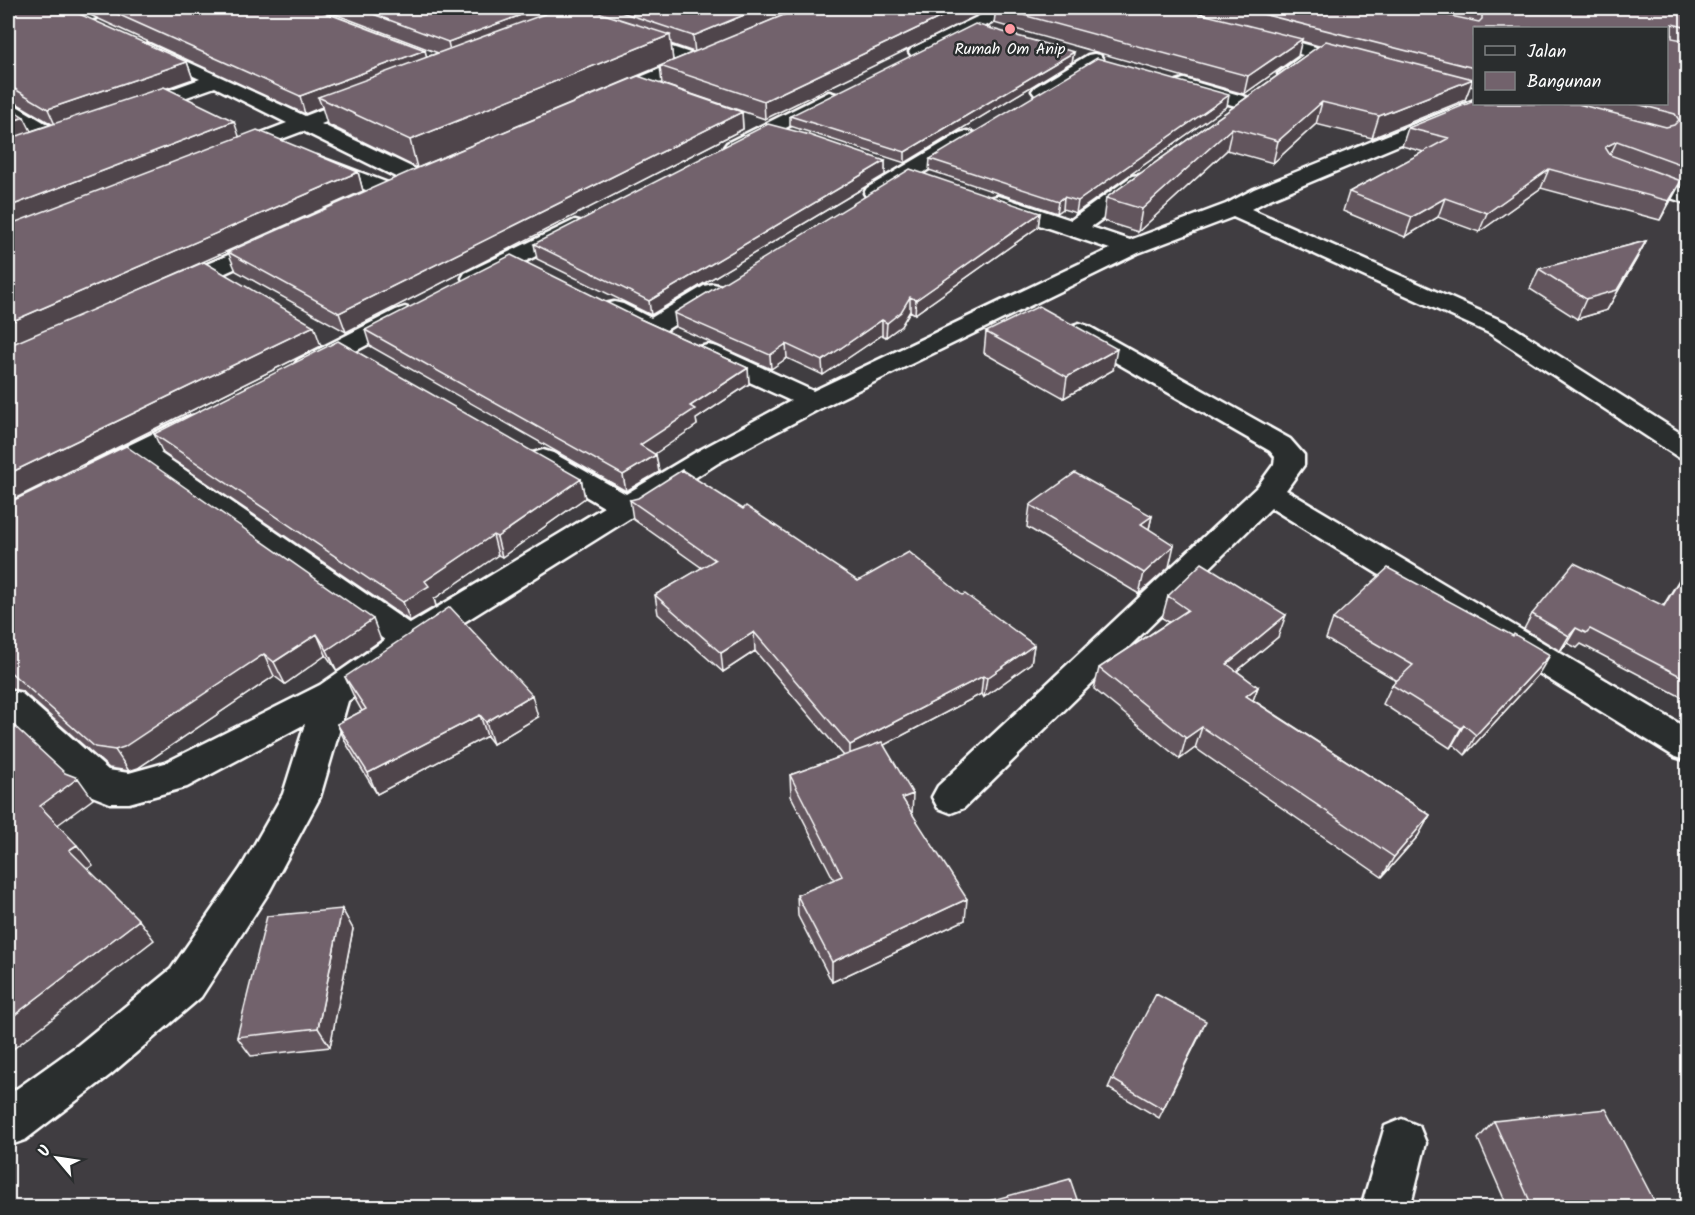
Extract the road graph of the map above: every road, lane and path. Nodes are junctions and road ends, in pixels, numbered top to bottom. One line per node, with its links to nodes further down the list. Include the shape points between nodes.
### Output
1 (58, 8): 9 (street)
2 (114, 8): 9 (street)
3 (540, 8): 10 (street)
4 (1008, 8): 20 (street, via 982,28)
5 (1144, 8): 8 (street)
6 (1554, 8): 12 (street)
7 (599, 11): 10 (street)
8 (1196, 16)
9 (80, 17): 11 (street)
10 (577, 19): 13 (street); 24 (street, via 704,57)
11 (101, 27)
12 (1535, 27)
13 (545, 31)
14 (1239, 32): 17 (street)
15 (132, 42): 22 (street)
16 (1072, 53): 18 (street)
17 (1317, 53): 19 (street); 31 (street)
18 (1094, 59): 21 (street); 30 (street)
19 (1340, 59)
20 (900, 62)
21 (1116, 66)
22 (216, 80): 27 (street); 37 (street)
23 (1170, 81): 31 (street)
24 (640, 85): 28 (street); 32 (street)
25 (849, 88): 39 (street)
26 (384, 93): 37 (street)
27 (172, 96): 33 (street); 35 (street)
28 (672, 96)
29 (1472, 97): 57 (street)
30 (1026, 101)
31 (1246, 103): 36 (street)
32 (591, 104)
33 (193, 105)
34 (8, 109): 40 (street, via 46,140)
35 (119, 114)
36 (1227, 117)
37 (306, 123): 43 (street); 50 (street)
38 (987, 125): 47 (street)
39 (757, 126): 42 (street); 44 (street)
40 (77, 129)
41 (243, 129): 43 (street)
42 (794, 135)
43 (263, 139): 45 (street); 52 (street)
44 (714, 156)
45 (207, 161)
46 (437, 169): 50 (street)
47 (899, 169): 51 (street); 56 (street)
48 (1618, 171): 54 (street)
49 (1151, 173): 59 (street)
50 (416, 178): 52 (street)
51 (932, 180)
52 (388, 191): 55 (street)
53 (975, 195): 59 (street)
54 (1688, 198)
55 (366, 201)
56 (860, 202)
57 (1234, 209): 61 (street); 80 (street, via 1498,328)
58 (597, 215): 62 (street)
59 (1074, 229): 61 (street)
60 (289, 236): 64 (street)
61 (1130, 248): 69 (street)
62 (512, 258): 63 (street); 67 (street)
63 (534, 269)
64 (213, 270): 66 (street); 68 (street)
65 (731, 280): 72 (street)
66 (243, 288)
67 (450, 291)
68 (159, 293)
69 (1023, 299): 77 (street); 83 (street, via 1287,450 1289,465)
70 (598, 301): 72 (street)
71 (429, 302): 74 (street)
72 (652, 328): 77 (street)
73 (315, 329): 74 (street)
74 (345, 346): 75 (street); 76 (street)
75 (375, 363)
76 (283, 378)
77 (813, 401): 84 (street, via 708,457)
78 (221, 410): 81 (street)
79 (517, 444): 84 (street)
80 (1688, 451)
81 (139, 452): 82 (street); 85 (street)
82 (78, 482)
83 (1269, 493): 88 (street); 89 (street)
84 (629, 508): 85 (street)
85 (409, 640): 86 (street)
86 (332, 694): 87 (street, via 174,776 110,789 95,781); 90 (street, via 301,797 255,880 186,983 94,1060)
87 (8, 703)
88 (1688, 747)
89 (951, 797)
90 (8, 1123)
91 (1402, 1143): 92 (street)
92 (1385, 1208)

